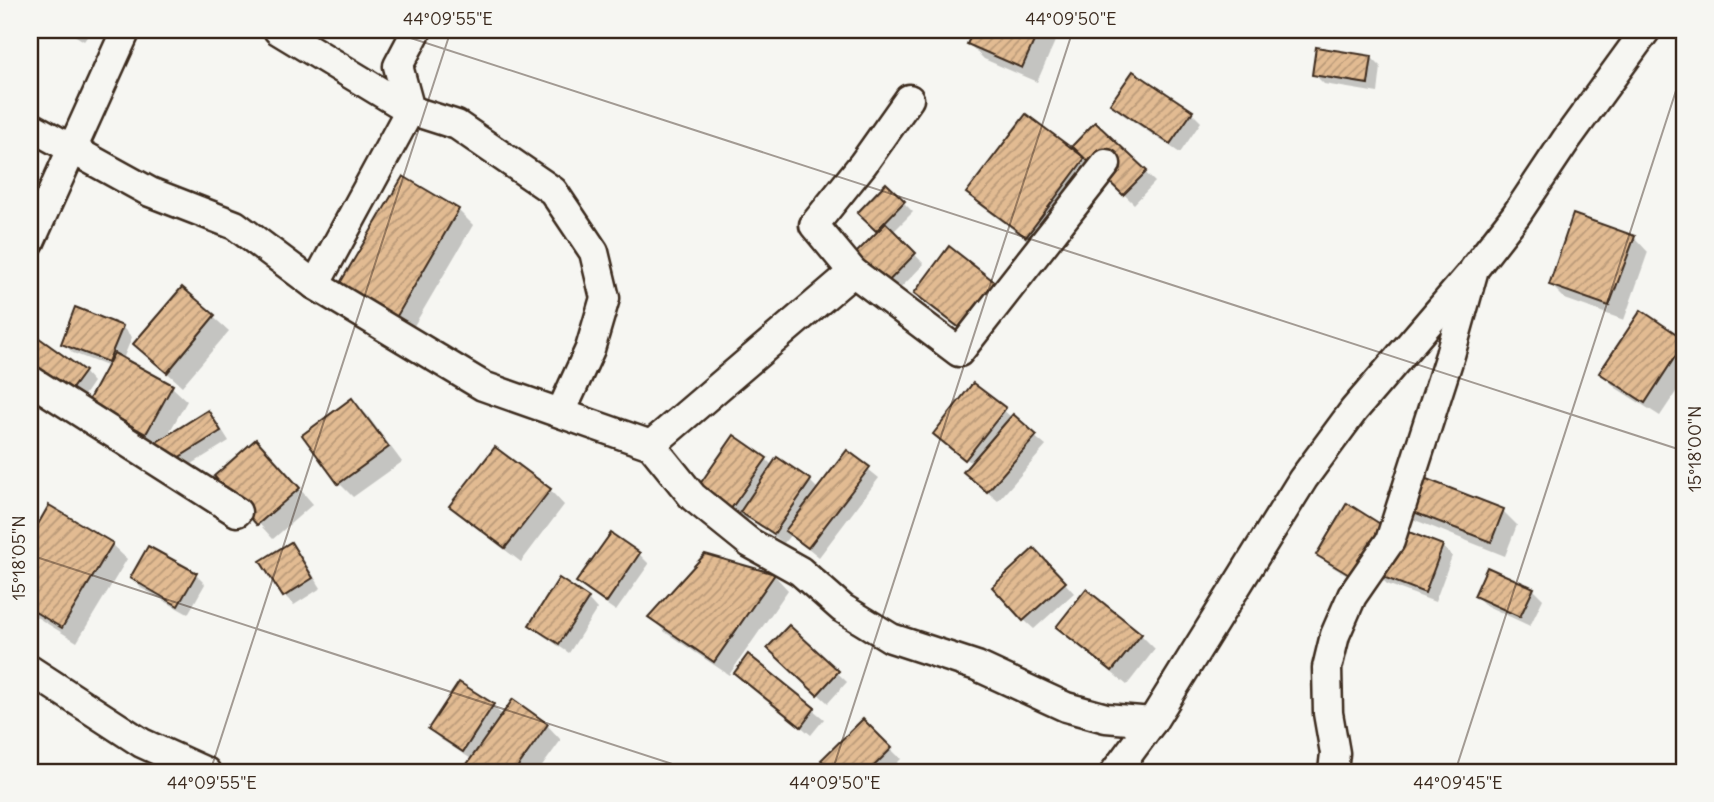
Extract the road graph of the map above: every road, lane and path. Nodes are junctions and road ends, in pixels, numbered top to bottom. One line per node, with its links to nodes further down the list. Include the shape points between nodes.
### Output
1 (126, 30): 8 (street)
2 (278, 30): 6 (street)
3 (417, 30): 6 (street, via 398,66)
4 (1646, 30): 11 (street)
5 (909, 99): 12 (street, via 814,225)
6 (410, 110): 13 (street); 15 (street, via 457,125 553,191 594,252 605,298 590,349)
7 (30, 126): 8 (street)
8 (73, 148): 10 (street); 13 (street, via 150,192 235,225)
9 (1107, 164): 12 (street, via 959,352)
10 (30, 242)
11 (1474, 269): 19 (street, via 1354,410 1303,479); 22 (street, via 1390,541 1352,596 1335,635 1327,668)
12 (853, 272): 16 (street)
13 (315, 285): 15 (street, via 483,386)
14 (30, 380): 17 (street)
15 (561, 412): 16 (street)
16 (651, 445): 19 (street, via 693,497 750,543 800,571 842,608 891,638 977,666 1066,707 1106,718)
17 (237, 512)
18 (30, 670): 20 (street, via 142,743)
19 (1152, 722): 21 (street)
20 (206, 772)
21 (1115, 772)
22 (1333, 772)

